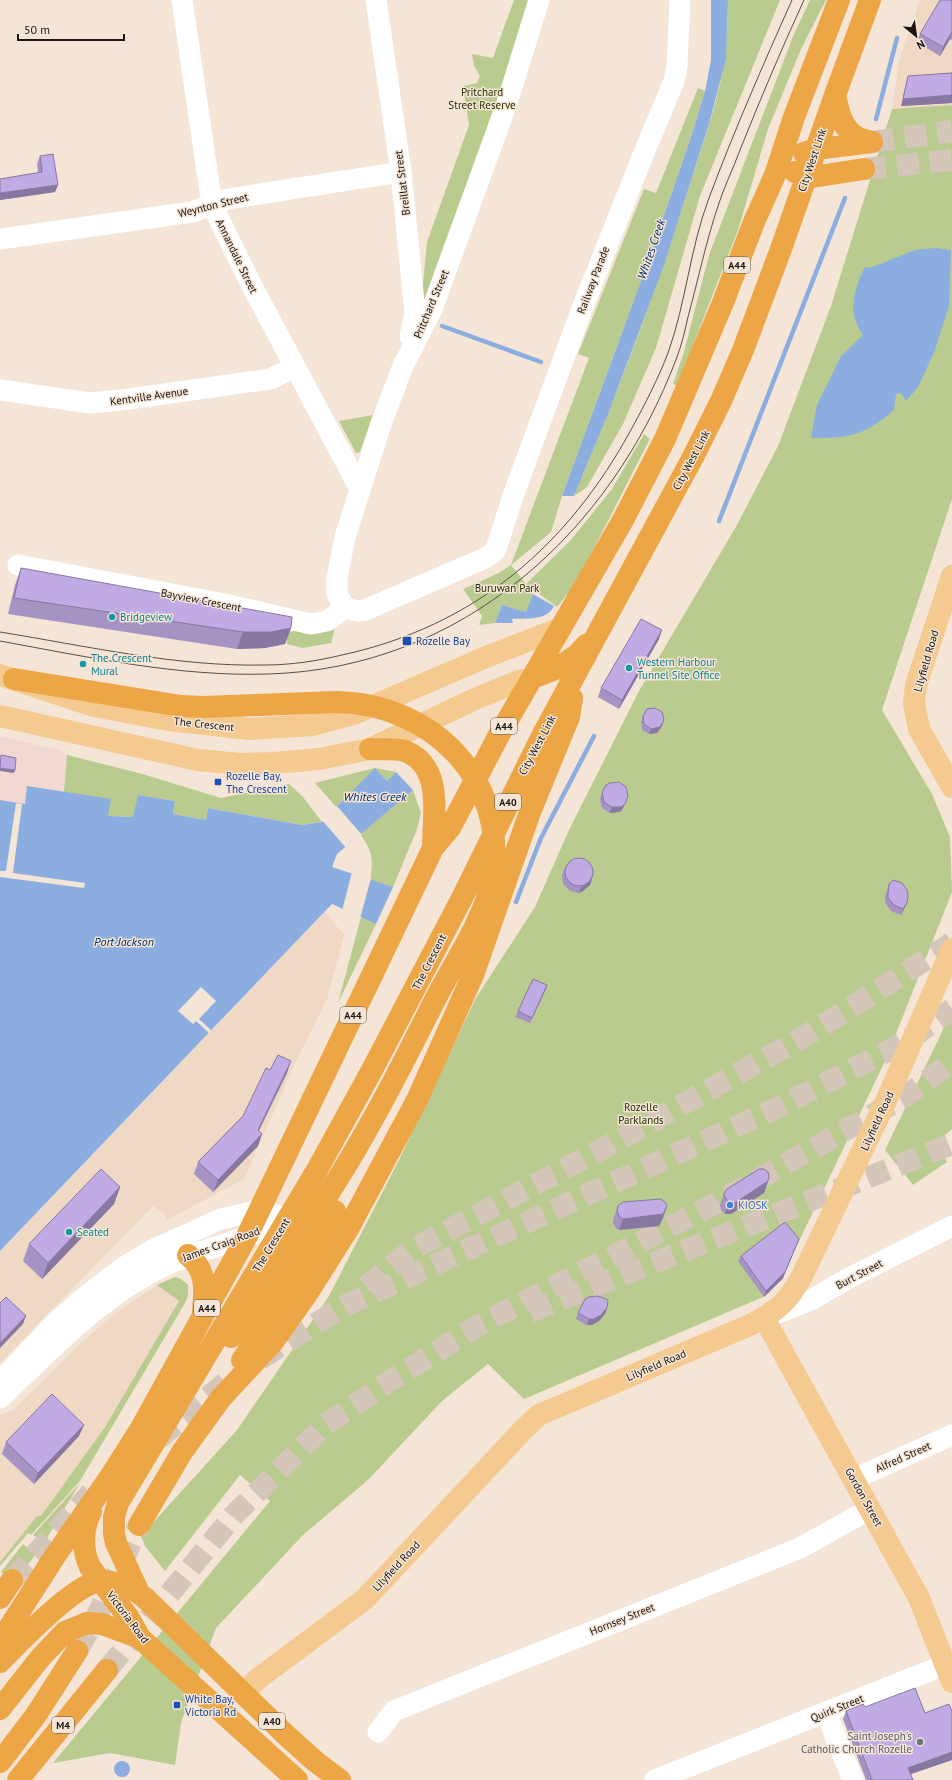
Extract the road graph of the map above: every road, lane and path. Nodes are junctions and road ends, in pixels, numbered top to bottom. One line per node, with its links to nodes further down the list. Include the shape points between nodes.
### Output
1 (182, 0): 13 (street, Annandale Street)
2 (376, 0): 11 (street, Breillat Street)
3 (539, 0): 15 (street, Pritchard Street, via 507,103 432,309)
4 (680, 0): 21 (street, Railway Parade, via 674,81 583,306 493,553 365,610)
5 (838, 0): 9 (highway, A44, via 794,117)
6 (870, 0): 7 (highway, City West Link)
7 (835, 95): 8 (highway, City West Link); 8 (highway, via 839,113 848,129 857,137 872,142)
8 (816, 149): 9 (highway); 12 (highway, City West Link)
9 (784, 160): 12 (highway, via 796,174); 23 (highway, A44, via 754,222 665,439 623,520)
10 (864, 169): 12 (highway)
11 (401, 172): 13 (street, Weynton Street, via 228,199); 15 (street, Breillat Street, via 415,313)
12 (806, 178): 22 (highway, City West Link, via 743,350 721,401)
13 (212, 205): 14 (street, Weynton Street, via 192,212); 16 (street, Annandale Street)
14 (0, 239)
15 (403, 366): 18 (street, Pritchard Street)
16 (295, 367): 17 (street, Kentville Avenue, via 270,379 106,402 73,401); 18 (street, Annandale Street)
17 (0, 390)
18 (360, 489): 21 (street, Pritchard Street, via 345,537 337,578 337,594)
19 (18, 565): 21 (street, Bayview Crescent, via 225,604 311,624 327,621)
20 (952, 576): 29 (main road, Lilyfield Road, via 916,685 914,703 920,729)
21 (345, 608)
22 (601, 627): 24 (highway, City West Link); 26 (highway, via 577,655 556,669)
23 (561, 628): 25 (main road, The Crescent, via 354,714 313,725 249,729 168,720 94,706); 26 (highway, A44)
24 (575, 675): 31 (highway, City West Link / A40, via 518,780); 46 (highway, via 569,716 530,812 474,976 417,1100 348,1229 307,1294 273,1342)
25 (7, 677): 33 (highway, via 181,706 337,702 379,707 406,717 435,734 469,769 484,799 492,824 495,854 492,879 478,918)
26 (525, 679): 28 (main road, via 477,698); 30 (highway, A44, via 450,828)
27 (0, 716): 28 (main road, via 198,760 233,764 319,759)
28 (370, 749): 30 (highway, via 404,751 416,758 426,769 435,795)
29 (950, 780)
30 (433, 848): 34 (highway, A44)
31 (462, 898): 35 (highway, The Crescent / A40, via 372,1070 317,1170)
32 (952, 949): 42 (main road, Lilyfield Road, via 887,1099 794,1292)
33 (370, 1126): 38 (highway); 40 (highway, via 335,1210)
34 (259, 1210): 35 (street, James Craig Road); 37 (highway, A44); 43 (street, James Craig Road, via 222,1219 181,1236 125,1266 86,1295 54,1324)
35 (286, 1218): 37 (street, James Craig Road); 38 (highway); 44 (highway, The Crescent)
36 (952, 1226): 42 (street, Burt Street, via 813,1299)
37 (247, 1236): 39 (street, James Craig Road); 41 (highway, A44)
38 (296, 1246): 40 (highway); 44 (highway, via 214,1360)
39 (188, 1255): 41 (highway, via 202,1271 205,1288); 45 (street, James Craig Road, via 142,1277 103,1305)
40 (294, 1282): 46 (highway)
41 (202, 1317): 48 (highway, A44, via 140,1430)
42 (764, 1318): 49 (main road, Gordon Street); 62 (main road, Lilyfield Road, via 539,1415 365,1599 259,1678)
43 (0, 1382)
44 (184, 1390): 54 (highway, The Crescent, via 118,1503 114,1517 116,1543)
45 (0, 1398)
46 (221, 1398): 51 (highway, via 182,1452)
47 (952, 1435): 49 (street, Alfred Street)
48 (112, 1474): 53 (highway, Victoria Road, via 88,1518 83,1544 90,1567); 57 (highway, via 52,1559)
49 (854, 1479): 50 (main road, Gordon Street)
50 (870, 1509): 60 (main road, Gordon Street, via 919,1598); 65 (street, Hornsey Street, via 800,1548 394,1711)
51 (139, 1525)
52 (12, 1580): 55 (highway)
53 (101, 1581): 54 (highway, via 120,1585); 56 (highway, Victoria Road); 59 (highway, via 73,1595 52,1611)
54 (142, 1595): 62 (highway, A40)
55 (0, 1598)
56 (124, 1624): 63 (highway, Victoria Road, via 87,1624 65,1632 41,1657); 69 (highway, Victoria Road / A40)
57 (0, 1642)
58 (77, 1651): 66 (highway, via 36,1715)
59 (0, 1662)
60 (950, 1669): 64 (street, Quirk Street)
61 (107, 1670): 68 (highway, M4)
62 (243, 1693): 70 (highway, A40, via 287,1736)
63 (0, 1709)
64 (826, 1713): 67 (street, Quirk Street); 72 (street)
65 (378, 1732)
66 (0, 1762)
67 (676, 1776): 71 (street, Quirk Street)
68 (18, 1780)
69 (297, 1780)
70 (340, 1780)
71 (654, 1780)
72 (853, 1780)

